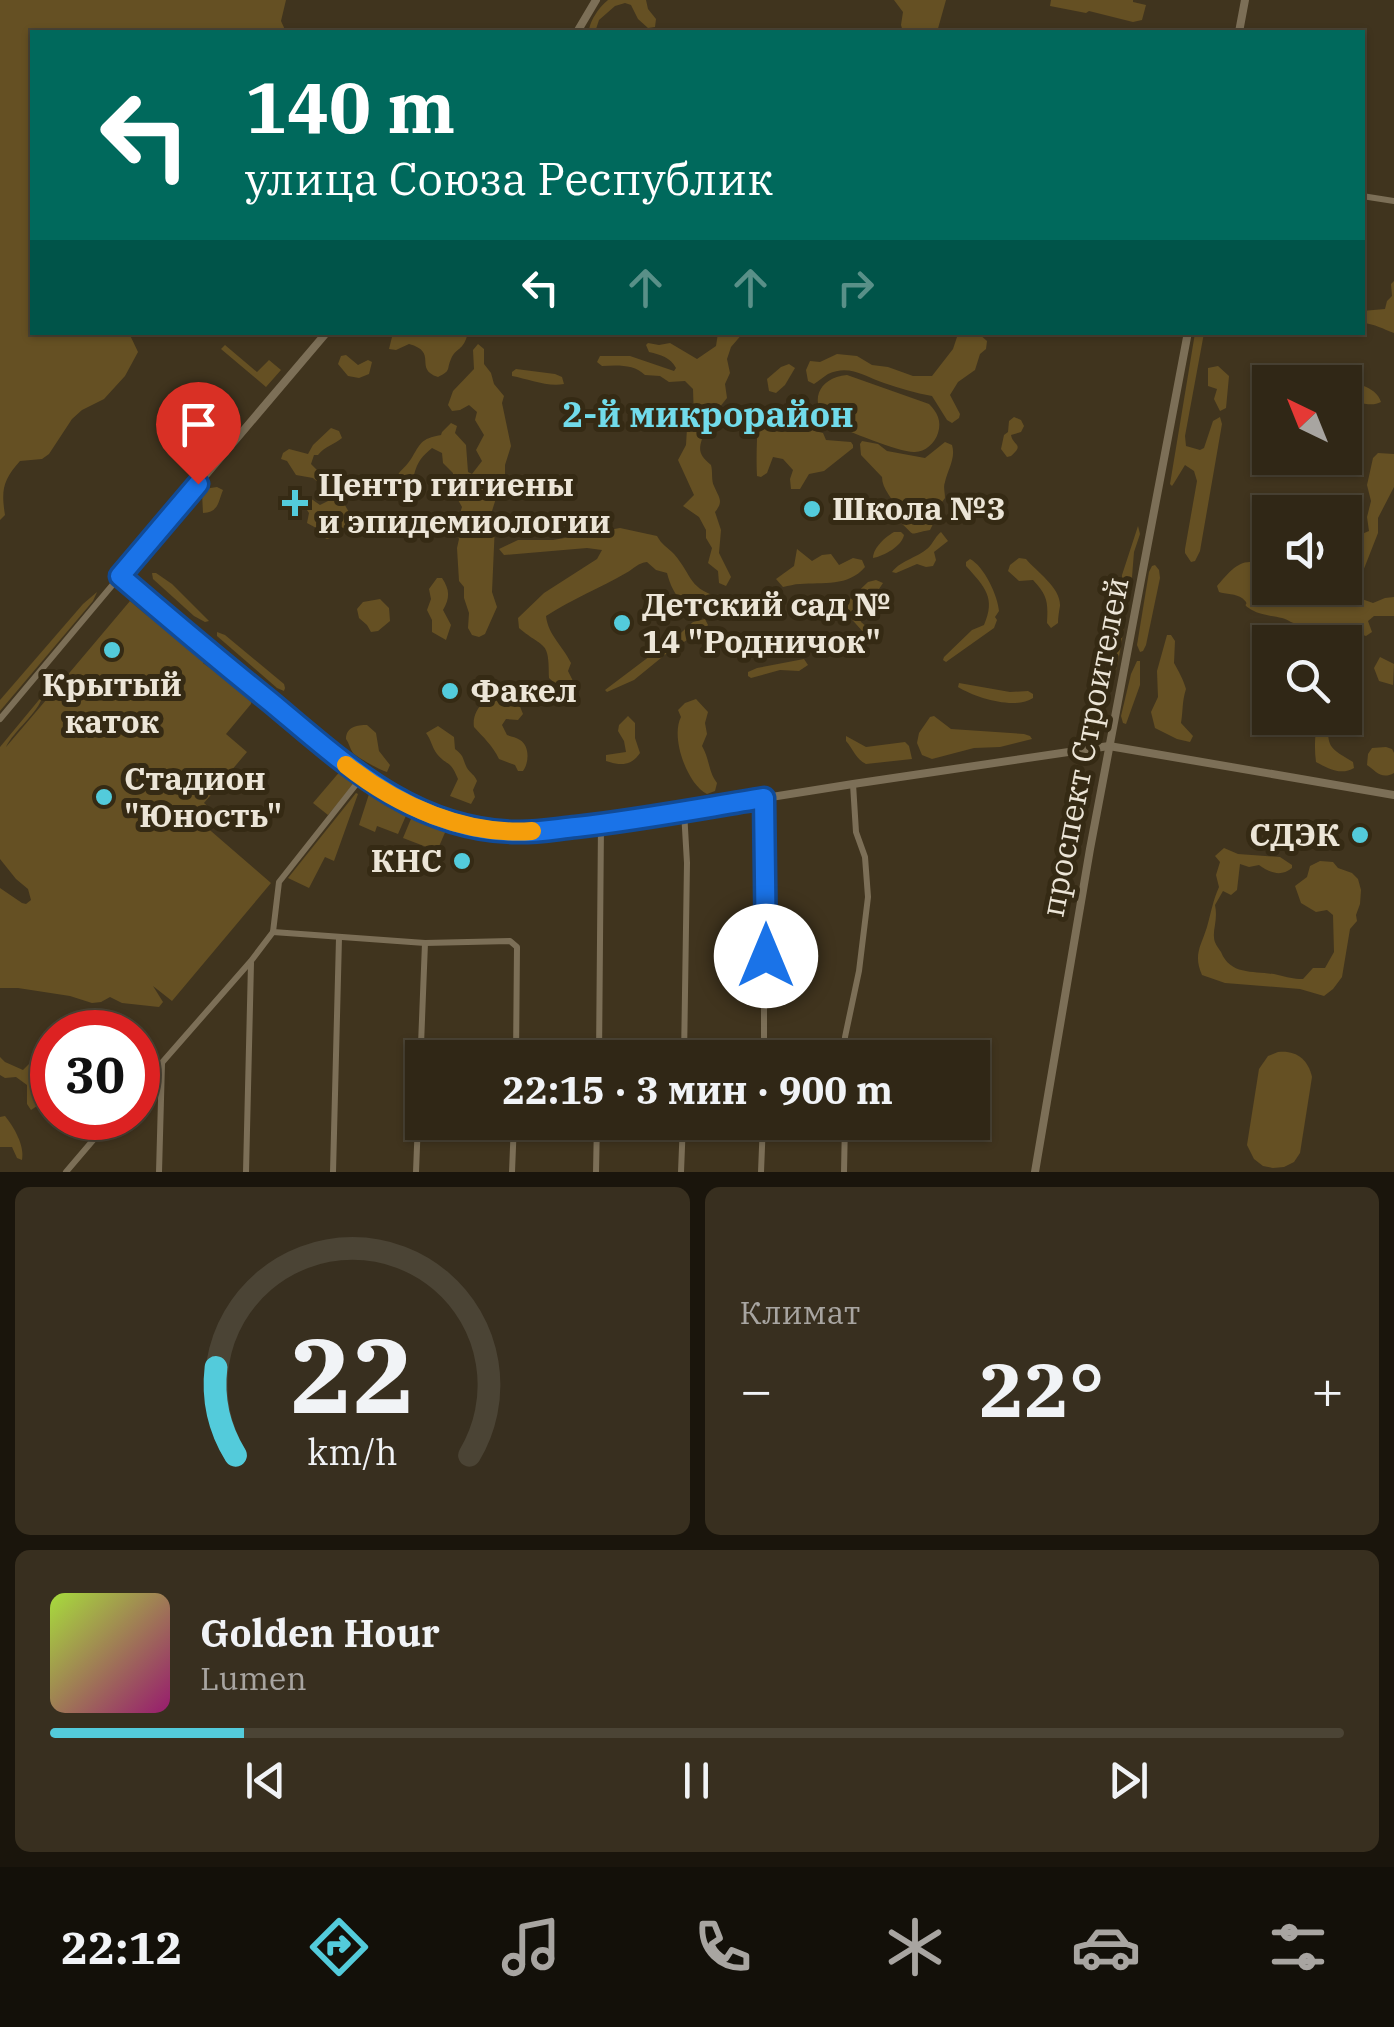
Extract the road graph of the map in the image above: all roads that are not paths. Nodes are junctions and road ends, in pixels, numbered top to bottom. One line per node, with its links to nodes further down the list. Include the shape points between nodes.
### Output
1 (596, 0): 3 (street)
2 (1245, 0): 4 (street)
3 (578, 30)
4 (1239, 30)
5 (1365, 196): 6 (street)
6 (1394, 201)
7 (324, 335): 9 (street)
8 (1187, 335): 11 (street, проспект Строителей)
9 (120, 576): 10 (street); 12 (street)
10 (0, 719)
11 (1110, 746): 13 (street); 14 (street); 45 (street, проспект Строителей)
12 (362, 778): 17 (street, via 434,816 478,828 519,832); 18 (street, via 278,882)
13 (853, 784): 15 (street); 26 (street, via 868,898)
14 (1394, 794)
15 (764, 798): 16 (street); 25 (street)
16 (684, 811): 17 (street); 24 (street)
17 (601, 824): 23 (street)
18 (273, 932): 19 (street); 21 (street)
19 (339, 938): 20 (street); 38 (street)
20 (425, 943): 22 (street, via 510,942 518,948); 39 (street)
21 (251, 960): 27 (street); 37 (street)
22 (516, 1040)
23 (598, 1040)
24 (684, 1040)
25 (764, 1040)
26 (844, 1040)
27 (162, 1062): 28 (street); 36 (street)
28 (160, 1064)
29 (93, 1140): 35 (street)
30 (513, 1140): 40 (street)
31 (597, 1140): 41 (street)
32 (682, 1140): 42 (street)
33 (763, 1140): 43 (street)
34 (845, 1140): 44 (street)
35 (66, 1172)
36 (159, 1172)
37 (246, 1172)
38 (333, 1172)
39 (416, 1172)
40 (512, 1172)
41 (596, 1172)
42 (681, 1172)
43 (762, 1172)
44 (844, 1172)
45 (1034, 1172)

